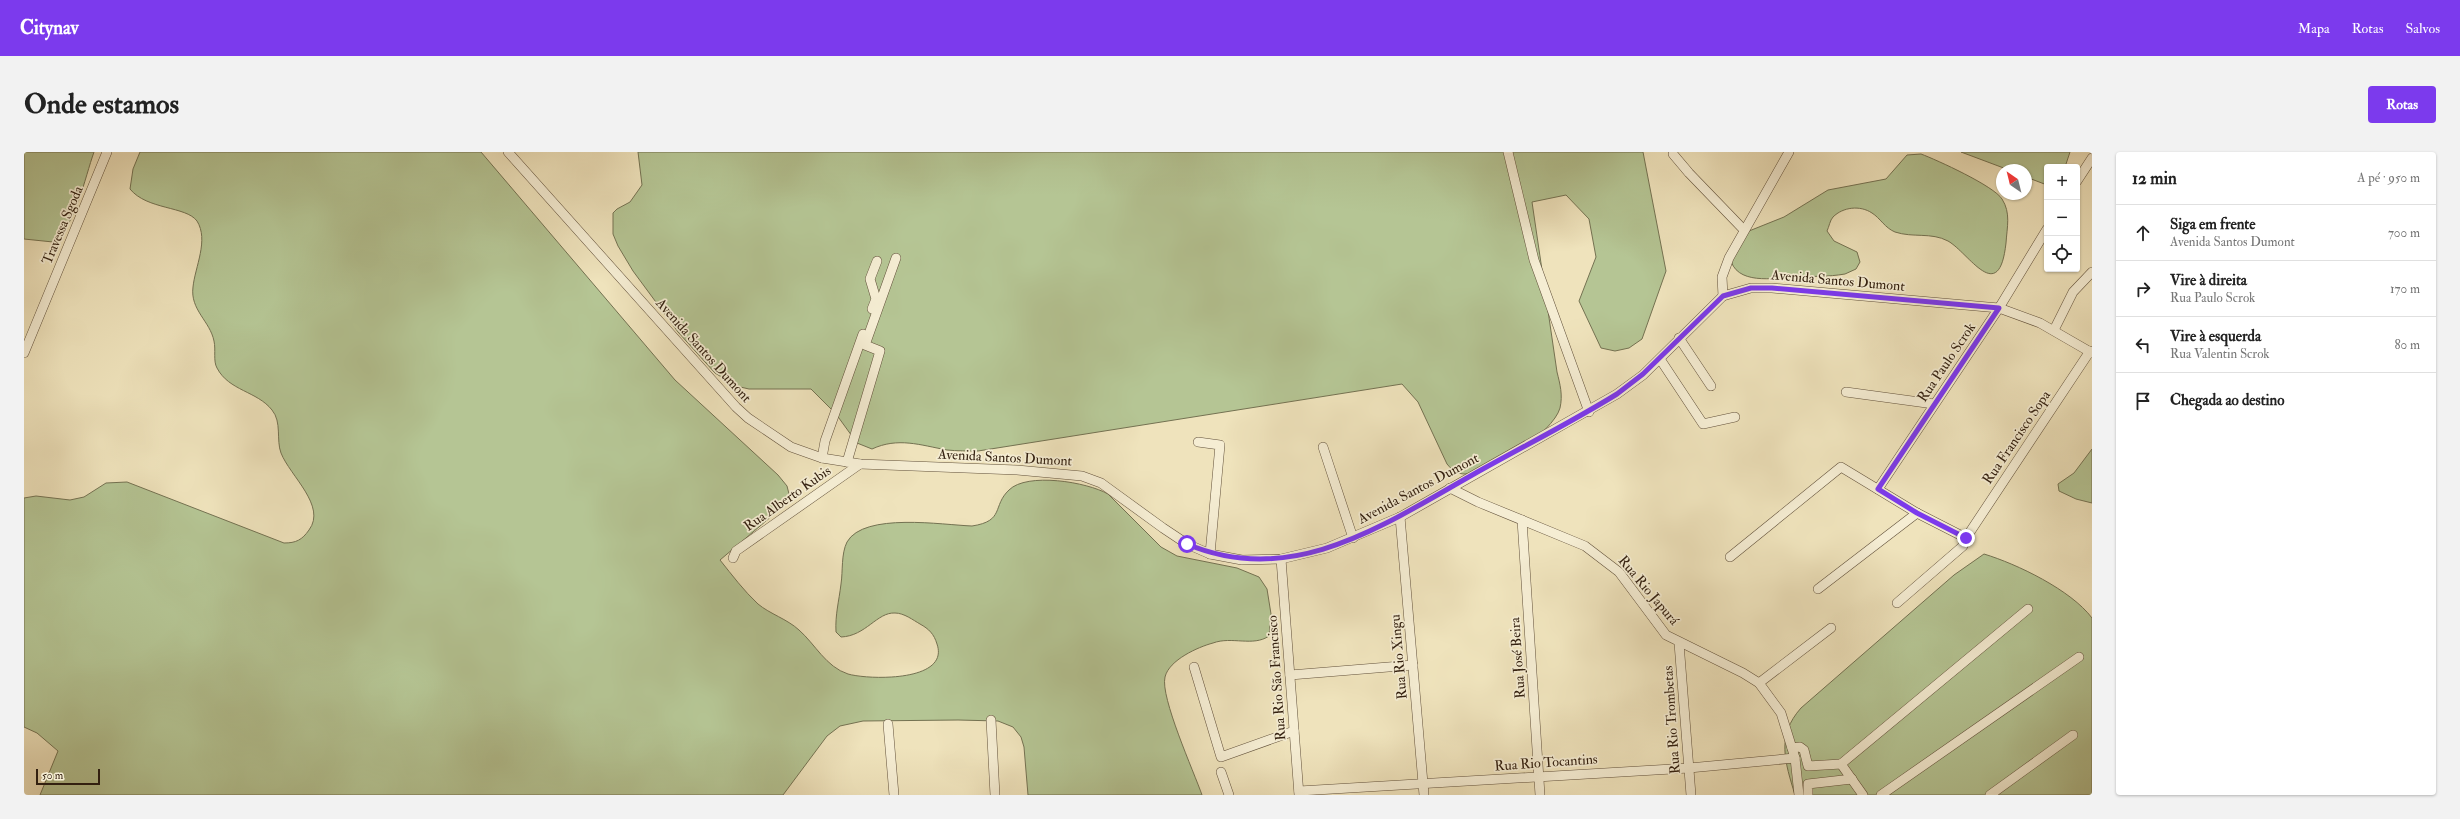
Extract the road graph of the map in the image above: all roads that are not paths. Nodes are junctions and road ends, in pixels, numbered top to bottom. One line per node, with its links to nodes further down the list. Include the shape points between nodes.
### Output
1 (107, 152): 18 (street, Travessa Sgoda)
2 (508, 152): 27 (street, Avenida Santos Dumont, via 736,407 791,447)
3 (1508, 152): 23 (street, via 1534,260)
4 (1789, 152): 8 (street)
5 (1673, 154): 8 (street)
6 (2092, 158): 7 (street)
7 (2080, 176)
8 (1744, 230): 13 (street, via 1722,276)
9 (2044, 234): 14 (street, Rua Paulo Scrok)
10 (896, 258): 28 (street, via 865,345 880,350)
11 (877, 261): 27 (street, via 870,279 876,299 824,441)
12 (2092, 272): 15 (street, via 2073,292)
13 (1723, 296): 14 (street, Avenida Santos Dumont, via 1751,288 1772,288); 16 (street, Avenida Santos Dumont)
14 (1999, 308): 15 (street, Avenida Santos Dumont); 22 (street, Rua Paulo Scrok)
15 (2054, 330): 17 (street, Avenida Santos Dumont)
16 (1679, 338): 19 (street, Avenida Santos Dumont); 20 (street)
17 (2091, 352): 36 (street, Rua Francisco Sopa)
18 (24, 353)
19 (1660, 359): 23 (street, Avenida Santos Dumont, via 1622,390); 24 (street, via 1703,424)
20 (1712, 386)
21 (1846, 392): 22 (street)
22 (1934, 404): 31 (street, Rua Paulo Scrok)
23 (1589, 412): 30 (street, Avenida Santos Dumont)
24 (1736, 417)
25 (1198, 442): 37 (street, via 1220,445)
26 (1323, 447): 35 (street)
27 (822, 458): 28 (street, Avenida Santos Dumont)
28 (847, 462): 29 (street, Avenida Santos Dumont)
29 (860, 464): 37 (street, Avenida Santos Dumont, via 1017,470 1082,476 1101,483 1187,544); 39 (street, Rua Alberto Kubis, via 736,551)
30 (1450, 488): 33 (street, Avenida Santos Dumont); 34 (street, Rua Rio Japurá)
31 (1878, 489): 32 (street); 38 (street, via 1841,467)
32 (1917, 513): 36 (street); 41 (street)
33 (1400, 517): 35 (street, Avenida Santos Dumont); 47 (street, Rua Rio Xingu)
34 (1522, 520): 45 (street, Rua Rio Japurá, via 1585,546 1604,559 1619,572 1666,635); 61 (street, Rua José Beira)
35 (1353, 538): 40 (street, Avenida Santos Dumont, via 1328,548)
36 (1966, 538): 42 (street, Rua Francisco Sopa, via 1963,546)
37 (1210, 554): 40 (street, Avenida Santos Dumont, via 1242,560)
38 (1730, 557)
39 (733, 558)
40 (1281, 559): 49 (street, Rua Rio São Francisco)
41 (1818, 589)
42 (1897, 603)
43 (2028, 609): 57 (street)
44 (1831, 628): 50 (street)
45 (1679, 643): 50 (street, Rua Rio Japurá, via 1743,672); 59 (street, Rua Rio Trombetas)
46 (2079, 657): 75 (street)
47 (1413, 665): 49 (street); 64 (street, Rua Rio Xingu)
48 (1194, 666): 53 (street, via 1221,757)
49 (1290, 675): 53 (street, Rua Rio São Francisco)
50 (1759, 683): 55 (street, Rua Rio Japurá, via 1781,713)
51 (990, 720): 67 (street)
52 (888, 724): 66 (street)
53 (1294, 731): 65 (street, Rua Rio São Francisco)
54 (2073, 734): 76 (street)
55 (1792, 748): 56 (street, Rua Rio Japurá); 58 (street, via 1800,747 1804,750)
56 (1795, 758): 59 (street, Rua Rio Tocantins); 72 (street, Rua Rio Japurá)
57 (1841, 764): 58 (street); 62 (street)
58 (1808, 766): 63 (street)
59 (1689, 768): 61 (street, Rua Rio Tocantins); 71 (street, Rua Rio Trombetas)
60 (1221, 772): 68 (street)
61 (1539, 775): 64 (street, Rua Rio Tocantins); 70 (street, Rua José Beira)
62 (1852, 779): 63 (street); 74 (street)
63 (1808, 784): 73 (street)
64 (1423, 785): 65 (street, Rua Rio Tocantins); 69 (street, Rua Rio Xingu)
65 (1299, 793)
66 (894, 795)
67 (995, 795)
68 (1229, 795)
69 (1424, 795)
70 (1540, 795)
71 (1691, 795)
72 (1799, 795)
73 (1808, 795)
74 (1863, 795)
75 (1881, 795)
76 (1990, 795)

